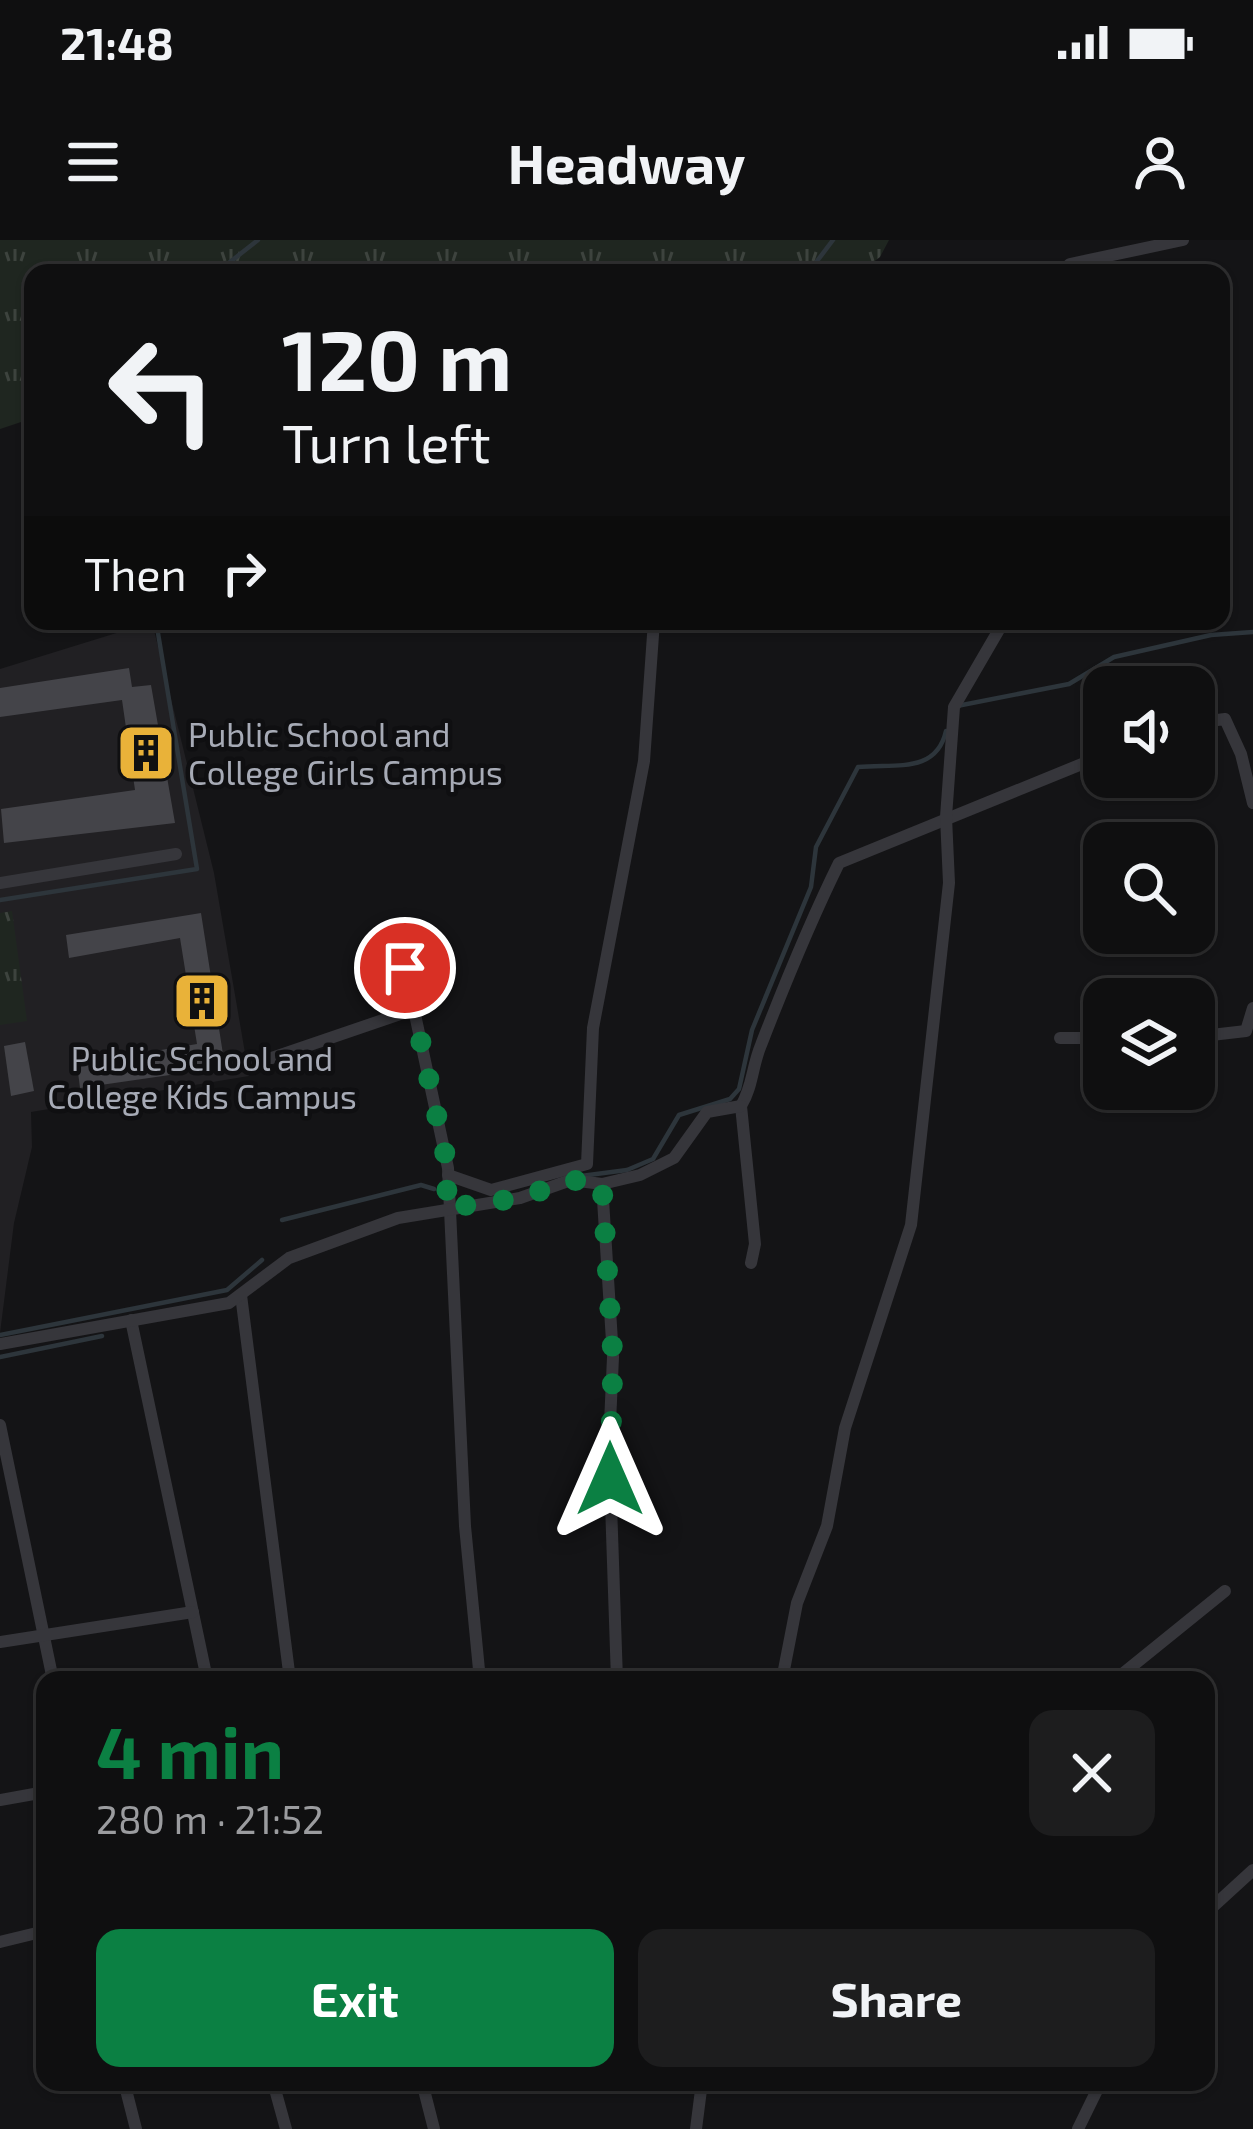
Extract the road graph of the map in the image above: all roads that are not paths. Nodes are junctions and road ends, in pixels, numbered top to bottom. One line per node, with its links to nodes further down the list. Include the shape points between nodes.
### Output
1 (1183, 240): 2 (street)
2 (1070, 264)
3 (653, 630): 19 (street, via 644,761 593,1028 587,1165 490,1190)
4 (999, 630): 8 (street, via 954,707)
5 (1215, 720): 7 (street, via 1225,719)
6 (1083, 762): 8 (street)
7 (1253, 803)
8 (946, 817): 18 (street, via 839,863); 36 (street, via 949,883 911,1225 845,1429 827,1526 797,1603)
9 (176, 854): 10 (street)
10 (0, 883)
11 (405, 968): 13 (street)
12 (1253, 1008): 14 (street, via 1246,1030)
13 (415, 1009): 17 (street); 19 (street)
14 (1215, 1034)
15 (1083, 1037): 16 (street)
16 (1060, 1038)
17 (257, 1063)
18 (741, 1106): 20 (street, via 707,1112 674,1158); 22 (street)
19 (448, 1175): 21 (street)
20 (602, 1184): 21 (street, via 571,1180 520,1198); 35 (street)
21 (446, 1208): 23 (street, via 289,1258); 34 (street)
22 (751, 1263)
23 (241, 1295): 24 (street); 33 (street)
24 (131, 1320): 25 (street); 28 (street)
25 (0, 1344)
26 (0, 1425): 29 (street)
27 (1226, 1591): 37 (street)
28 (193, 1612): 29 (street); 32 (street)
29 (44, 1636): 30 (street); 31 (street)
30 (0, 1642)
31 (51, 1671)
32 (205, 1671)
33 (289, 1671)
34 (479, 1671)
35 (617, 1671)
36 (784, 1671)
37 (1126, 1671)
38 (36, 1794): 39 (street)
39 (0, 1800)
40 (1253, 1870): 41 (street)
41 (1215, 1905)
42 (36, 1933): 43 (street)
43 (0, 1942)
44 (126, 2091): 49 (street)
45 (276, 2091): 50 (street)
46 (424, 2091): 51 (street)
47 (701, 2091): 52 (street)
48 (1097, 2091): 53 (street)
49 (136, 2129)
50 (286, 2129)
51 (434, 2129)
52 (696, 2129)
53 (1078, 2129)

